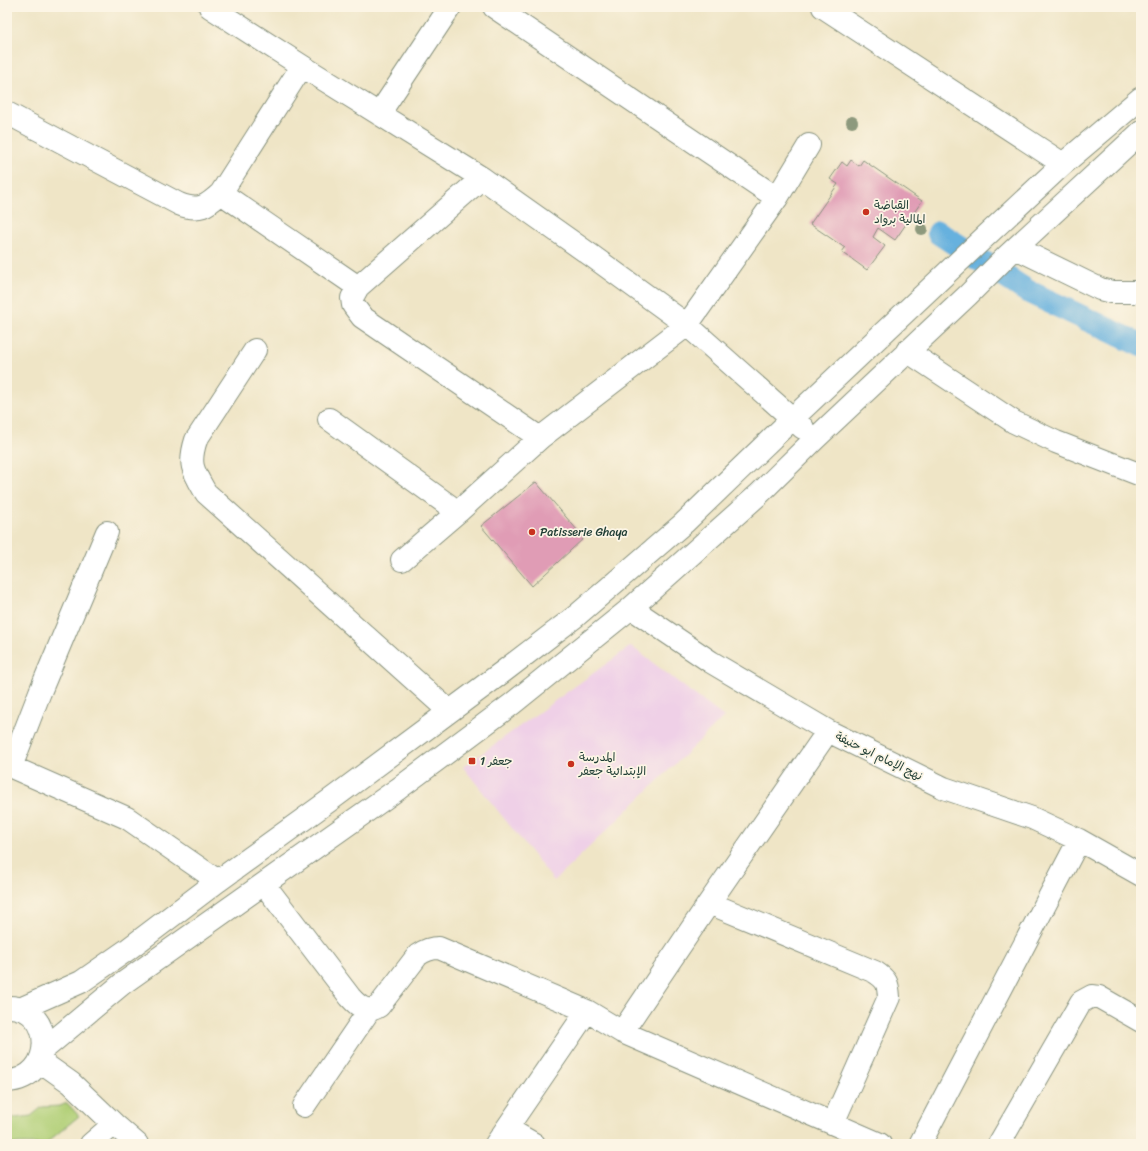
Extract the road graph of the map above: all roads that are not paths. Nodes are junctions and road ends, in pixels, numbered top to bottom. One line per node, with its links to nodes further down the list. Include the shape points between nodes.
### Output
1 (210, 7): 5 (street)
2 (450, 7): 8 (street)
3 (494, 7): 14 (street)
4 (823, 7): 11 (street)
5 (302, 66): 8 (street); 13 (street)
6 (1141, 98): 11 (street)
7 (7, 113): 13 (street, via 186,207 202,207)
8 (379, 114): 12 (street)
9 (1141, 132): 15 (street)
10 (809, 145): 14 (street)
11 (1063, 164): 22 (street)
12 (482, 178): 16 (street); 18 (street)
13 (221, 193): 16 (street)
14 (777, 198): 18 (street)
15 (1012, 251): 17 (street, via 1100,289 1112,292); 20 (street)
16 (358, 287): 23 (street, via 352,298 353,305 362,317)
17 (1141, 292)
18 (687, 325): 22 (street); 23 (street)
19 (255, 350): 30 (street, via 196,440 191,455 194,473 206,493)
20 (907, 351): 24 (street); 25 (street, via 1014,422 1056,442)
21 (329, 418): 26 (street)
22 (792, 419): 24 (street); 30 (street, via 684,523 576,616)
23 (540, 438): 26 (street)
24 (815, 439): 29 (street, via 758,495)
25 (1141, 475)
26 (458, 512): 28 (street)
27 (107, 532): 32 (street)
28 (402, 560)
29 (631, 608): 31 (street, نهج الإمام ابو حنيفة, via 711,662); 36 (street, via 506,708)
30 (449, 711): 35 (street)
31 (828, 731): 33 (street, نهج الإمام ابو حنيفة, via 944,788 1032,818); 37 (street)
32 (9, 766): 35 (street, via 127,818)
33 (1080, 840): 34 (street, نهج الإمام ابو حنيفة); 53 (street)
34 (1141, 875)
35 (218, 881): 38 (street, via 81,982)
36 (264, 884): 39 (street, via 350,997 361,1008); 43 (street, via 122,984)
37 (709, 903): 42 (street); 46 (street, via 875,972 884,978 888,985 889,997)
38 (12, 1007): 43 (street, via 36,1020 44,1039)
39 (370, 1009): 40 (street, via 382,1003 418,955 431,948 439,948); 45 (street)
40 (587, 1011): 42 (street); 48 (street)
41 (1141, 1021): 54 (street, via 1099,996 1092,996 1081,1002)
42 (622, 1032): 46 (street)
43 (42, 1055): 44 (street, via 34,1070 25,1077); 47 (street)
44 (9, 1082)
45 (304, 1106)
46 (833, 1123): 52 (street)
47 (114, 1124): 49 (street); 50 (street)
48 (502, 1136): 51 (street)
49 (91, 1144)
50 (137, 1144)
51 (534, 1144)
52 (880, 1144)
53 (920, 1144)
54 (999, 1144)

